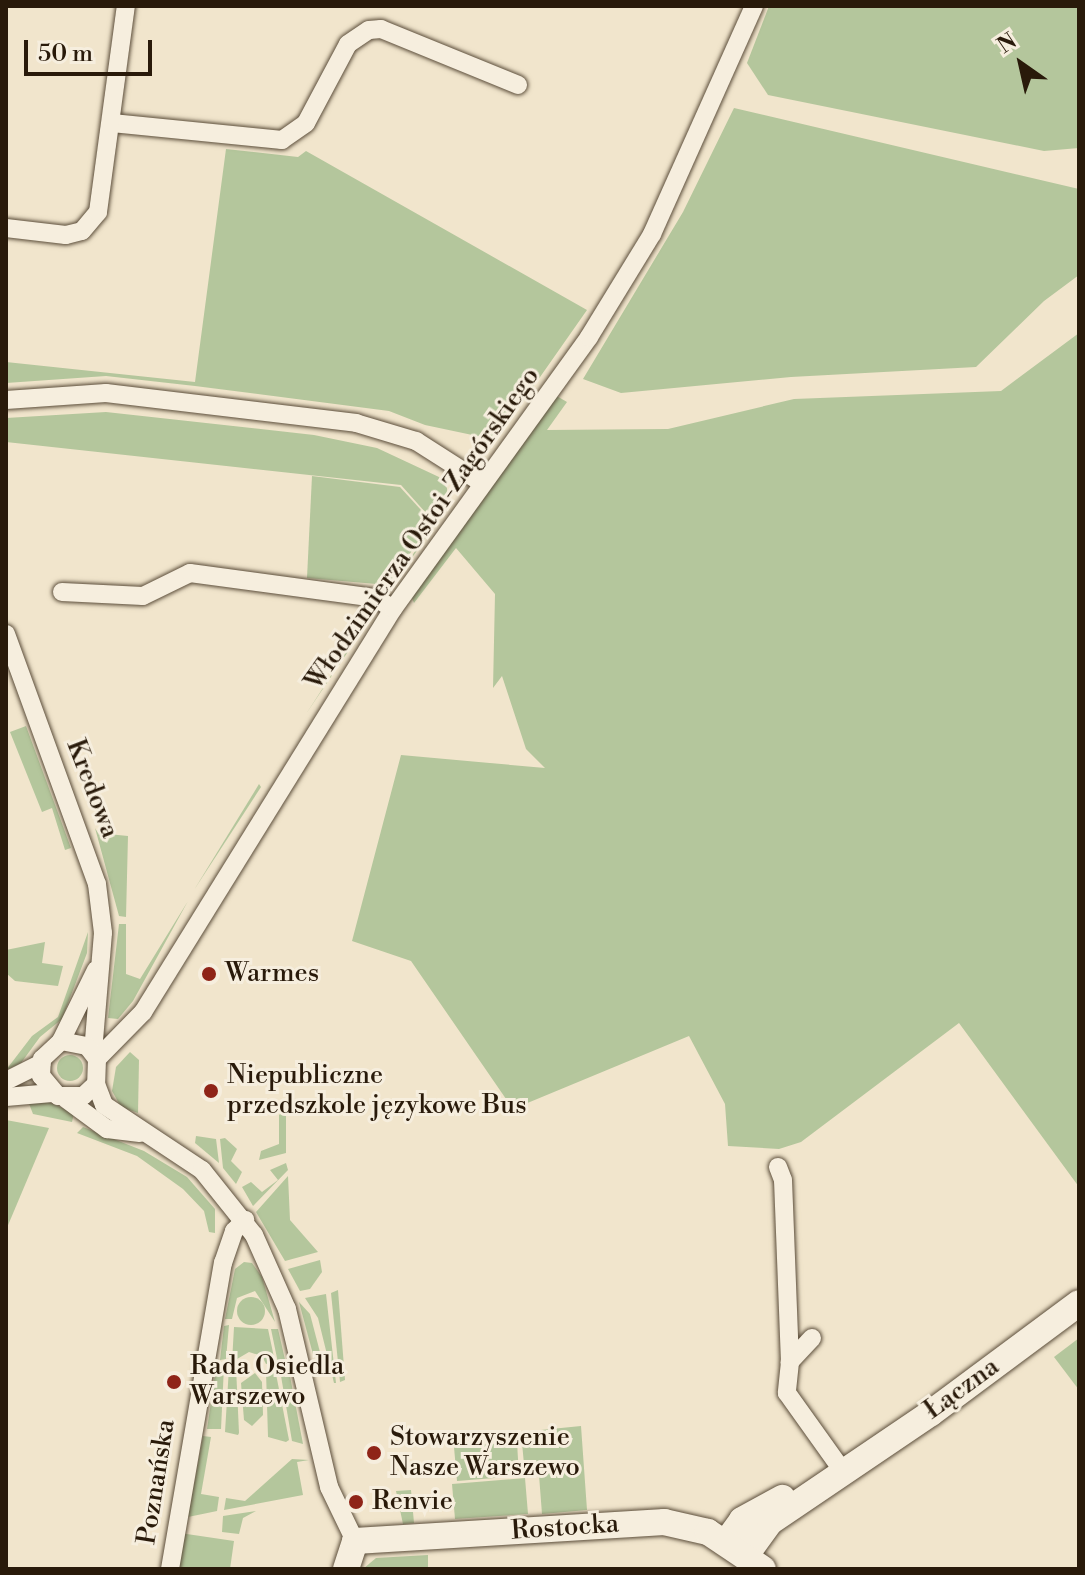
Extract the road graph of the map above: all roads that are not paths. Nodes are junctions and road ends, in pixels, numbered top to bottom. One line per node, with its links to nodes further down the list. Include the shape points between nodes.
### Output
1 (126, 6): 4 (street)
2 (754, 6): 7 (street, Włodzimierza Ostoi-Zagórskiego, via 652,234 589,337)
3 (518, 85): 4 (street, via 381,29 369,30 348,44 306,123 282,140)
4 (112, 123): 5 (street, via 92,222 66,235)
5 (6, 228)
6 (6, 400): 7 (street, via 106,393 356,423 416,441)
7 (482, 483): 9 (street, Włodzimierza Ostoi-Zagórskiego)
8 (62, 592): 9 (street, via 143,596 190,573 376,598)
9 (393, 609): 13 (street, Włodzimierza Ostoi-Zagórskiego, via 143,1012)
10 (6, 634): 11 (street, Kredowa, via 96,880 103,921)
11 (97, 968): 12 (street, Kredowa); 13 (street, Kredowa)
12 (61, 1041): 13 (street, via 79,1041); 14 (street)
13 (95, 1055): 16 (street)
14 (42, 1063): 15 (street); 17 (street, via 41,1076)
15 (6, 1081)
16 (96, 1084): 17 (street, via 83,1096); 19 (street, via 104,1105)
17 (59, 1096): 18 (street); 19 (street, via 107,1129)
18 (6, 1097)
19 (142, 1133): 21 (street, via 202,1170)
20 (778, 1167): 24 (street, via 783,1180)
21 (245, 1220): 26 (street, via 284,1299 329,1487); 28 (street, Poznańska, via 234,1231 223,1263)
22 (1079, 1303): 25 (street, Łączna, via 931,1413)
23 (812, 1338): 24 (street)
24 (790, 1362): 25 (street, via 786,1382 791,1402)
25 (842, 1470): 27 (street, Łączna, via 747,1517)
26 (355, 1541): 27 (street, Rostocka, via 664,1522 699,1528); 29 (street)
27 (745, 1555)
28 (170, 1569)
29 (346, 1569)

